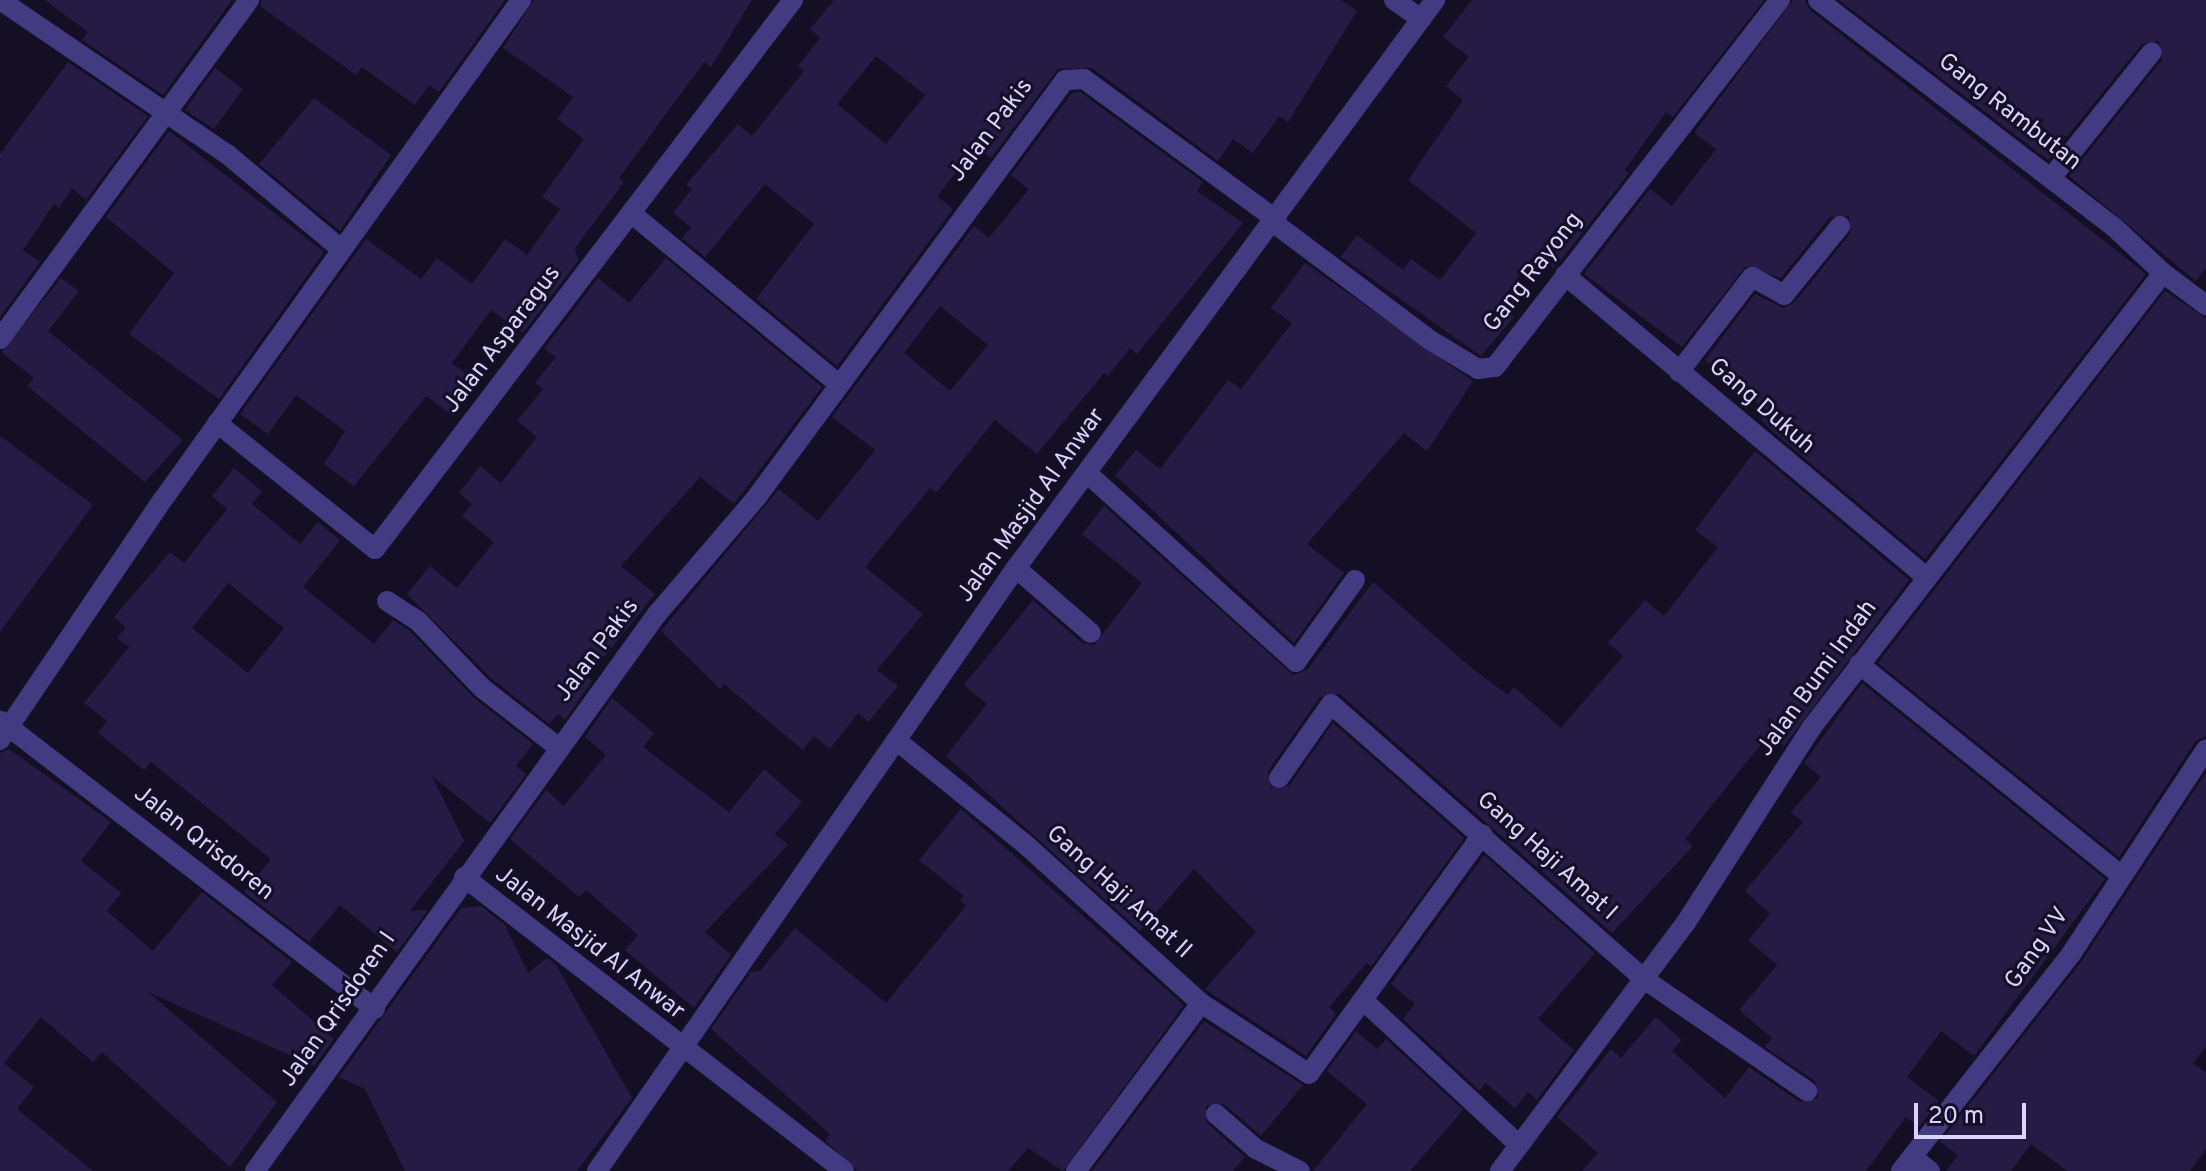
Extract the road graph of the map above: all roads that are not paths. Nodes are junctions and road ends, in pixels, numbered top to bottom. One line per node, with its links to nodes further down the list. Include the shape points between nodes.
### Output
1 (0, 0): 11 (street)
2 (249, 0): 11 (street)
3 (521, 0): 16 (street)
4 (793, 0): 13 (street, Jalan Asparagus)
5 (1394, 0): 9 (street)
6 (1435, 0): 9 (street, Jalan Masjid Al Anwar)
7 (1780, 0): 18 (street, Gang Rayong)
8 (1818, 0): 12 (street, Gang Rambutan)
9 (1421, 19): 14 (street, Jalan Masjid Al Anwar)
10 (2152, 52): 12 (street)
11 (165, 111): 16 (street); 20 (street)
12 (2051, 178): 17 (street, Gang Rambutan)
13 (631, 213): 22 (street); 23 (street, Jalan Asparagus, via 375,549)
14 (1276, 222): 18 (street, Gang Rayong, via 1478,369 1495,367); 22 (street, Jalan Pakis, via 1089,83 1071,77 1055,90); 24 (street, Jalan Masjid Al Anwar)
15 (1840, 226): 21 (street, via 1784,295 1752,277)
16 (340, 248): 23 (street)
17 (2163, 273): 19 (street); 26 (street, Jalan Bumi Indah)
18 (1565, 275): 21 (street, Gang Dukuh)
19 (2206, 305)
20 (0, 339)
21 (1679, 372): 26 (street, Gang Dukuh)
22 (837, 383): 33 (street, Jalan Pakis, via 756,498 657,614)
23 (217, 423): 31 (street)
24 (1087, 473): 25 (street, Jalan Masjid Al Anwar); 27 (street, via 1296,662)
25 (1016, 568): 29 (street); 32 (street, Jalan Masjid Al Anwar)
26 (1925, 576): 30 (street, Jalan Bumi Indah)
27 (1355, 580)
28 (387, 601): 33 (street, via 418,621 482,688)
29 (1091, 633)
30 (1859, 664): 37 (street); 39 (street, Jalan Bumi Indah)
31 (3, 729): 42 (street, Jalan Qrisdoren)
32 (896, 740): 41 (street, Gang Haji Amat II, via 1026,845); 43 (street, Jalan Masjid Al Anwar)
33 (559, 748): 38 (street, Jalan Pakis)
34 (2206, 749): 37 (street, Gang VV)
35 (1279, 778): 36 (street, Gang Haji Amat I, via 1331,704)
36 (1483, 834): 39 (street, Gang Haji Amat I); 40 (street)
37 (2119, 874): 47 (street, Gang VV, via 2071,954)
38 (464, 877): 42 (street, Jalan Qrisdoren I); 43 (street, Jalan Masjid Al Anwar)
39 (1644, 979): 44 (street, Gang Haji Amat I); 46 (street, Jalan Bumi Indah)
40 (1363, 1000): 41 (street, Gang Haji Amat II, via 1312,1072); 46 (street)
41 (1201, 1003): 51 (street)
42 (375, 1009): 48 (street, Jalan Qrisdoren I)
43 (683, 1052): 49 (street, Jalan Masjid Al Anwar); 50 (street, Jalan Masjid Al Anwar)
44 (1807, 1091)
45 (1216, 1114): 52 (street, via 1256,1149)
46 (1519, 1145): 53 (street, Jalan Bumi Indah)
47 (1906, 1164): 54 (street)
48 (255, 1171)
49 (597, 1171)
50 (844, 1171)
51 (1076, 1171)
52 (1300, 1171)
53 (1500, 1171)
54 (1930, 1171)

